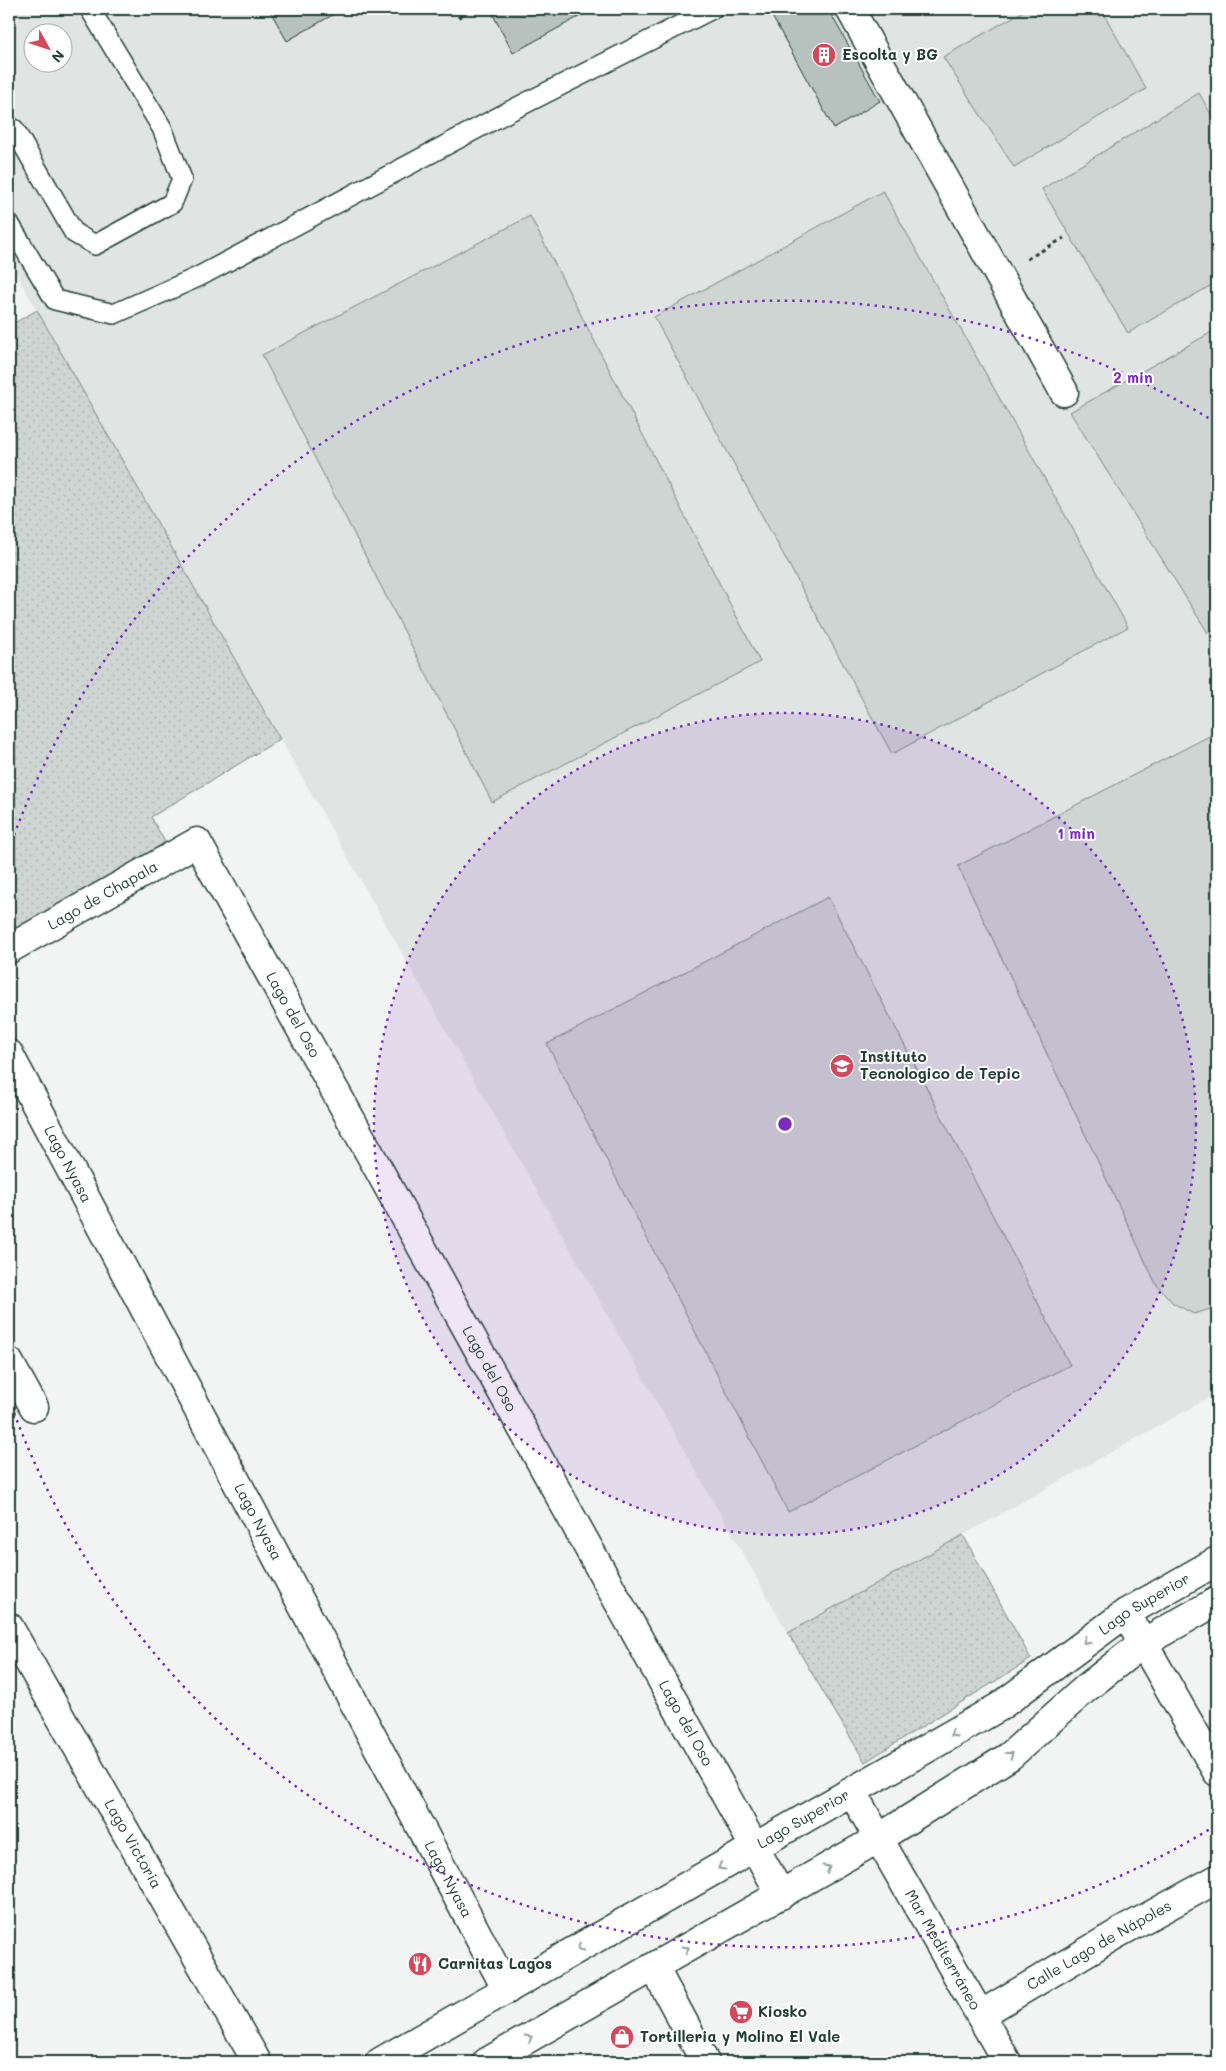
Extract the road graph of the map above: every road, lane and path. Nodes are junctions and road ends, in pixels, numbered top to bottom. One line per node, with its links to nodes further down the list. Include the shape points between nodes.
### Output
1 (90, 9): 6 (lane, via 162,128 182,179 172,203 95,245 74,233 14,129)
2 (454, 9): 3 (path, via 459,17)
3 (471, 9)
4 (712, 9): 7 (lane, via 508,112 198,277 114,314 54,300)
5 (850, 9): 9 (street)
6 (9, 131)
7 (9, 223)
8 (1064, 238): 9 (path)
9 (998, 276): 10 (street)
10 (1064, 392)
11 (197, 842): 12 (street, Lago de Chapala); 24 (street, Lago del Oso)
12 (9, 949)
13 (9, 1054): 28 (street, Lago Nyasa)
14 (9, 1362): 15 (street)
15 (34, 1407)
16 (1217, 1561): 18 (street, Lago Superior)
17 (1217, 1601): 20 (street)
18 (1126, 1613): 20 (street); 22 (street, Lago Superior, one-way to 22, via 999,1707)
19 (9, 1627): 30 (street, Lago Victoria)
20 (1143, 1643): 21 (street); 23 (street, one-way to 20, via 1010,1756)
21 (1217, 1772)
22 (852, 1792): 23 (street, Mar Mediterráneo); 24 (street, Lago Superior)
23 (879, 1838): 26 (street, one-way to 23); 29 (street, Mar Mediterráneo)
24 (755, 1847): 26 (street, Lago del Oso); 28 (street, Lago Superior, one-way to 28)
25 (1217, 1879): 29 (street, Calle Lago de Nápoles)
26 (781, 1895): 27 (street, one-way to 26)
27 (654, 1967): 32 (street, one-way to 27); 33 (street)
28 (507, 1990): 31 (street, Lago Superior)
29 (980, 2014): 34 (street, Mar Mediterráneo)
30 (257, 2062)
31 (380, 2062)
32 (487, 2062)
33 (705, 2062)
34 (1007, 2062)

